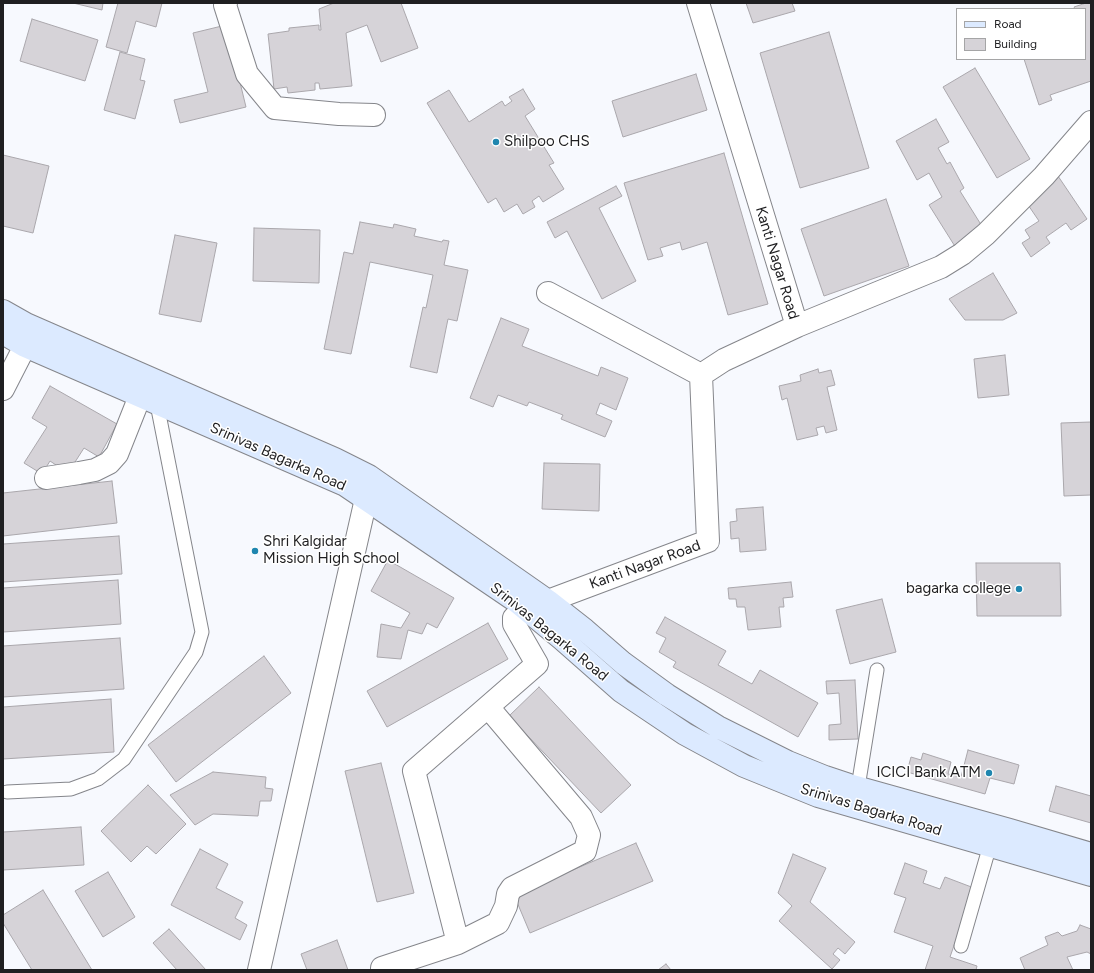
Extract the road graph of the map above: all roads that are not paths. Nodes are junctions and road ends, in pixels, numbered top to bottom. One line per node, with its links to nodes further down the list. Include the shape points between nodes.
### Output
1 (226, 3): 3 (street, via 248,74 275,108)
2 (698, 3): 7 (street, Kanti Nagar Road)
3 (374, 115)
4 (1091, 122): 7 (street, via 1044,176 986,234 962,254 941,268)
5 (548, 293): 10 (street)
6 (3, 311): 15 (street, Srinivas Bagarka Road, via 26,324 369,476)
7 (797, 326): 10 (street, Kanti Nagar Road, via 724,360)
8 (3, 333): 9 (street, Srinivas Bagarka Road)
9 (25, 346): 11 (street); 12 (street, Srinivas Bagarka Road)
10 (702, 375): 15 (street, Kanti Nagar Road, via 708,541)
11 (3, 388)
12 (149, 400): 13 (street, via 109,463 95,470); 14 (street, Srinivas Bagarka Road, via 345,485); 21 (lane, via 202,632 196,652 124,759 98,779 71,789)
13 (46, 478)
14 (366, 499): 16 (street, Srinivas Bagarka Road); 28 (street)
15 (548, 601): 19 (street, Srinivas Bagarka Road, via 623,663 667,695 718,727 788,762)
16 (524, 608): 18 (street, via 514,618 514,624 537,664); 19 (street, Srinivas Bagarka Road, via 621,691 685,734 744,766)
17 (877, 670): 20 (lane)
18 (488, 707): 25 (street, via 414,771); 25 (street, via 581,817 589,835 585,851 512,888 498,923)
19 (821, 787): 20 (street); 22 (street, Srinivas Bagarka Road)
20 (858, 788): 23 (street)
21 (7, 792)
22 (990, 845): 24 (street, Srinivas Bagarka Road); 26 (lane)
23 (1091, 854)
24 (1091, 875)
25 (458, 943): 27 (street)
26 (961, 946)
27 (382, 968)
28 (259, 970)

